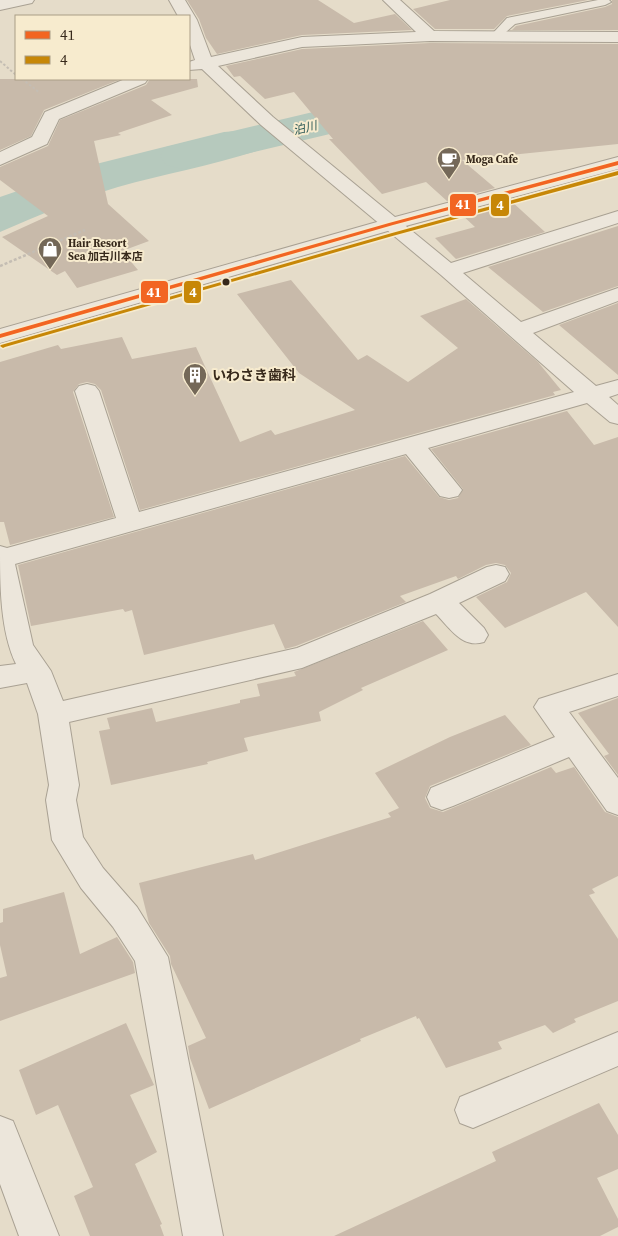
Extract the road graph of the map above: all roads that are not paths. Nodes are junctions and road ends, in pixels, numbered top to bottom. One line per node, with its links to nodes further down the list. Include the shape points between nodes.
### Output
1 (26, 0): 5 (street)
2 (176, 0): 6 (street)
3 (391, 0): 8 (street)
4 (605, 2): 10 (lane, via 511,21 500,32)
5 (0, 5)
6 (185, 15)
7 (190, 26): 11 (street)
8 (430, 36): 10 (street); 11 (street, via 302,42)
9 (618, 37): 10 (street)
10 (498, 42)
11 (197, 65): 16 (street)
12 (137, 80): 13 (street, via 51,116 40,140)
13 (0, 159)
14 (618, 163): 16 (street)
15 (618, 217): 17 (street)
16 (391, 224): 17 (street); 20 (street)
17 (448, 271): 19 (street)
18 (618, 294): 19 (street)
19 (518, 331): 23 (street)
20 (0, 336)
21 (618, 387): 23 (street)
22 (87, 391): 27 (street)
23 (592, 395): 24 (street); 25 (street)
24 (618, 417)
25 (412, 445): 26 (street); 27 (street)
26 (449, 490)
27 (130, 523): 28 (street)
28 (1, 557): 32 (street, via 20,648)
29 (496, 574): 30 (street)
30 (440, 601): 31 (street); 35 (street, via 302,657)
31 (474, 635)
32 (38, 671): 33 (street); 35 (street)
33 (0, 677)
34 (618, 685): 36 (street, via 549,707)
35 (53, 714): 43 (street, via 64,785 61,800 68,840 92,878 125,917 150,958)
36 (574, 742): 37 (street); 38 (street)
37 (442, 797)
38 (618, 802)
39 (618, 1049): 40 (street)
40 (473, 1110)
41 (0, 1134): 42 (street)
42 (39, 1236)
43 (203, 1236)

